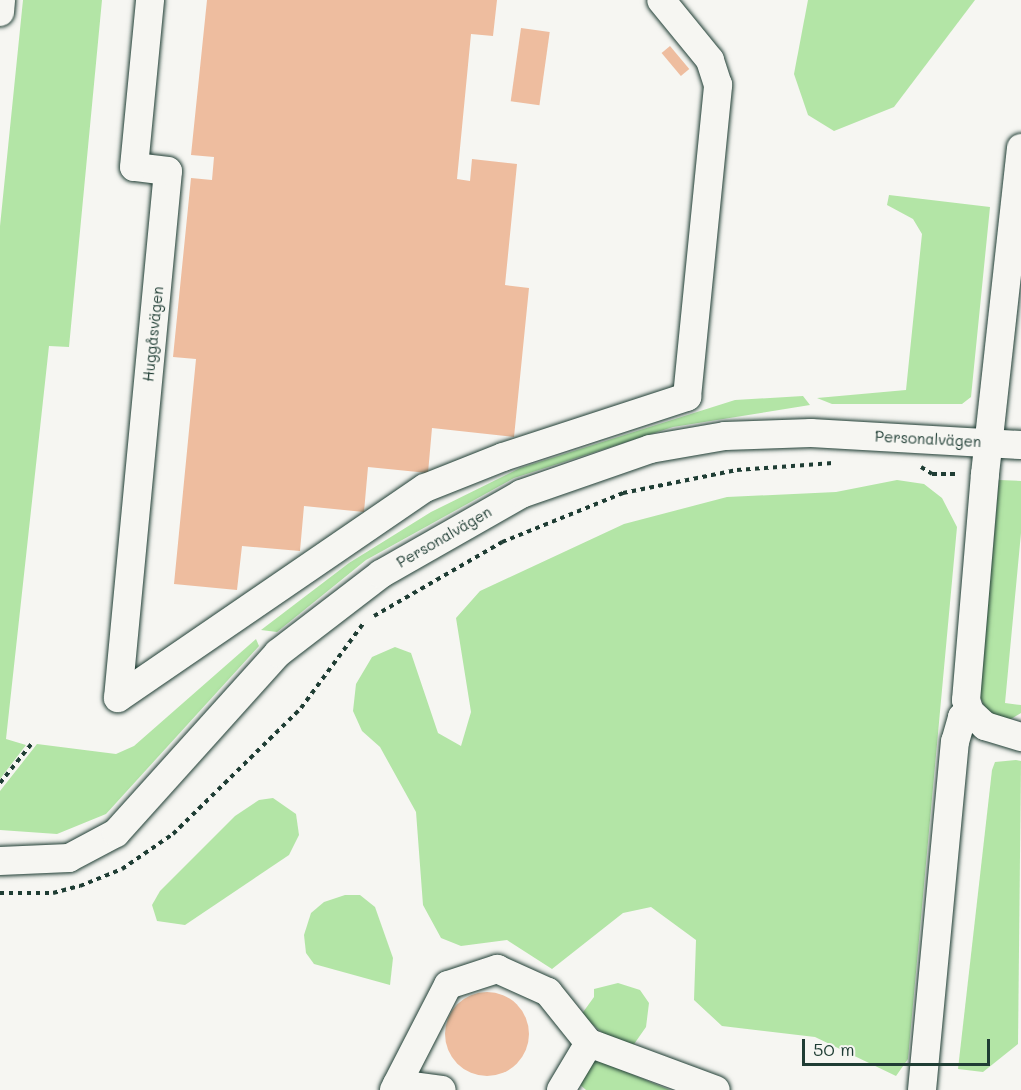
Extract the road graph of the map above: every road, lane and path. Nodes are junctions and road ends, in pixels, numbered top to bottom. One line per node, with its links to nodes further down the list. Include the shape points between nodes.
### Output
1 (1, 0): 4 (street)
2 (150, 0): 3 (street, Huggåsvägen, via 134,167 168,171 118,698 425,488 503,457 687,397 718,85 710,60)
3 (661, 0)
4 (0, 12)
5 (1021, 148): 6 (street)
6 (992, 442): 7 (street, Personalvägen); 10 (street, Personalvägen); 15 (street, Personalvägen, via 811,433 725,436 650,449 521,494 381,574 278,653 116,833 69,858)
7 (1021, 445)
8 (841, 463): 16 (path, via 737,470 623,494 502,542 366,621 301,708 174,834 145,855 80,886 53,893)
9 (910, 466): 10 (path, via 932,474)
10 (985, 474): 11 (street, Personalvägen, via 966,700)
11 (970, 712): 12 (street, via 985,726); 22 (street, via 962,717 955,742)
12 (1021, 737)
13 (33, 742): 14 (path)
14 (0, 783)
15 (0, 861)
16 (0, 893)
17 (589, 1042): 18 (street, via 548,992 497,969 448,985); 20 (street); 21 (street)
18 (395, 1087): 19 (street)
19 (442, 1090)
20 (561, 1090)
21 (716, 1090)
22 (922, 1090)

